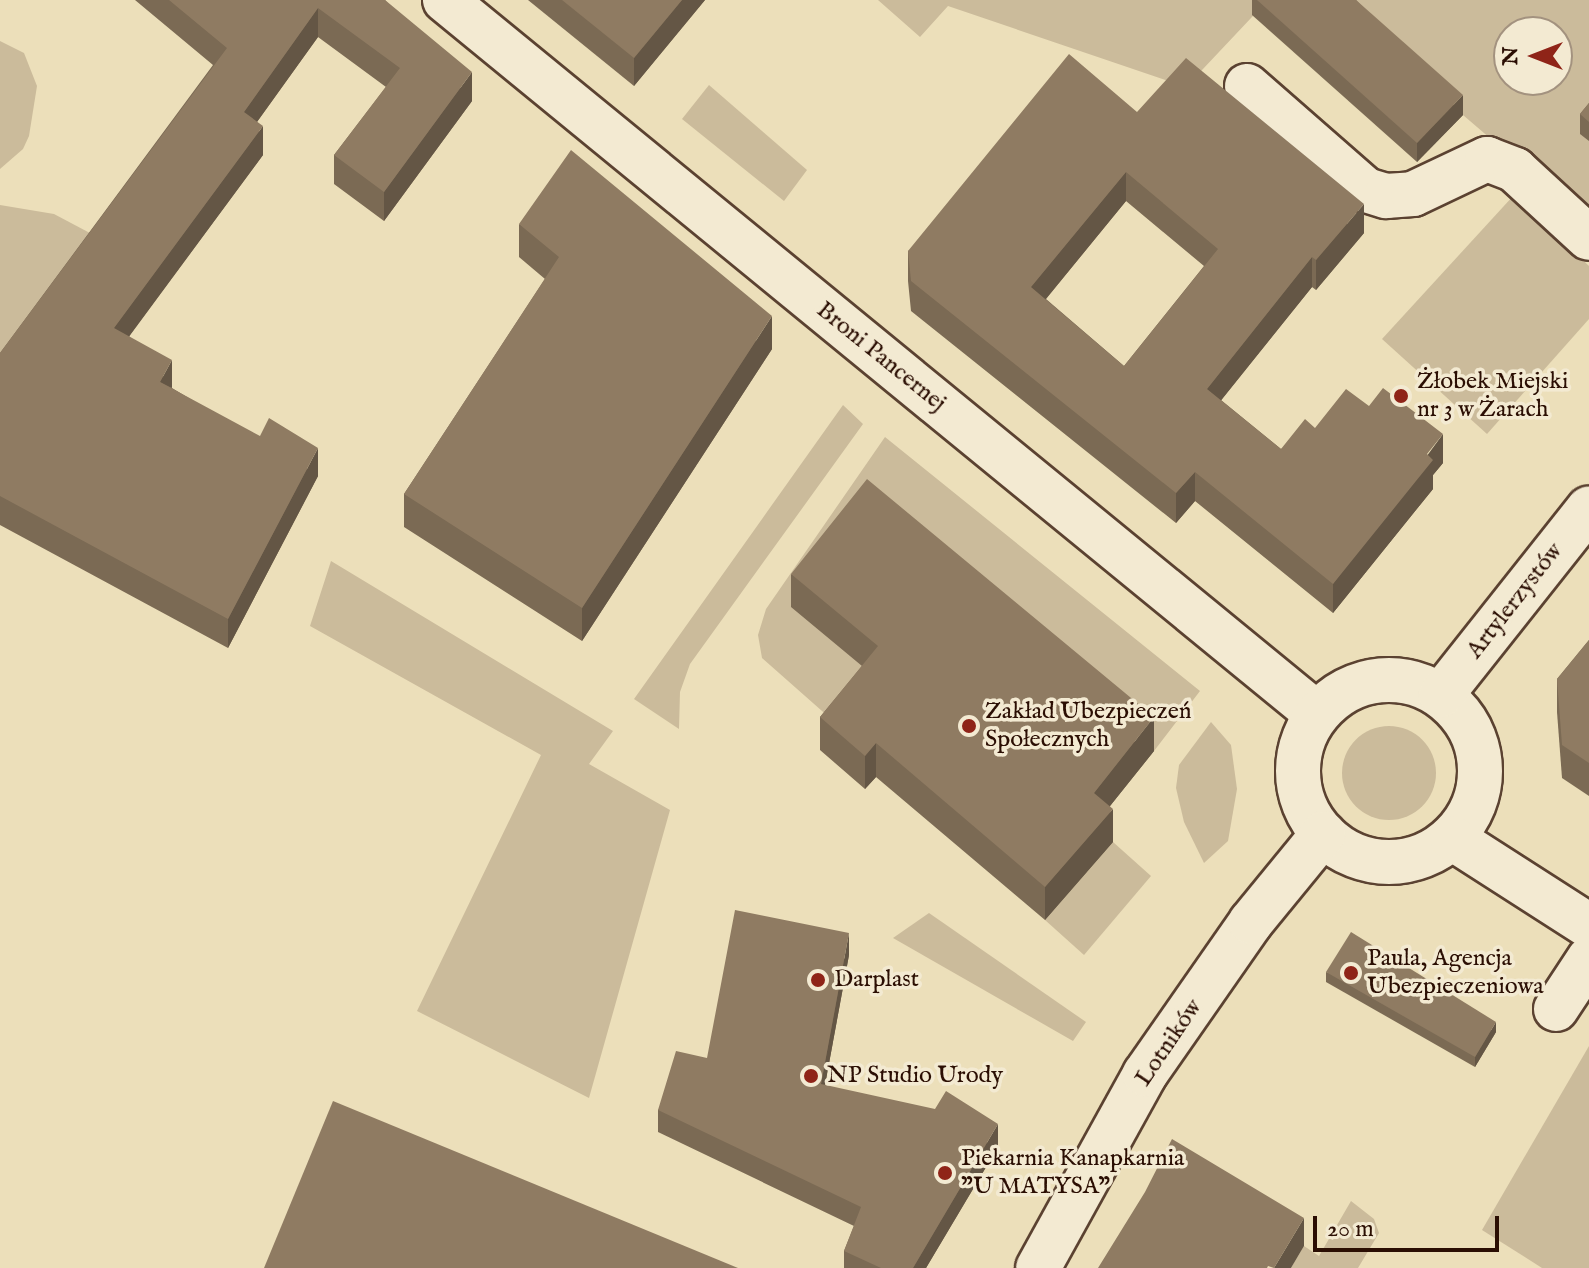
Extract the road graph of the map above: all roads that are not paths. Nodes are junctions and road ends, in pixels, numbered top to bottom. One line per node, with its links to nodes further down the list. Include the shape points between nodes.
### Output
1 (445, 0): 6 (street, Broni Pancernej)
2 (1247, 86): 3 (street, via 1366,190 1386,196 1413,194 1487,159 1515,170)
3 (1589, 238)
4 (1589, 508): 5 (street, Artylerzystów)
5 (1441, 695): 6 (street, via 1389,679 1361,683); 8 (street, via 1473,736 1480,762 1474,801)
6 (1317, 714): 7 (street, via 1298,762 1299,788)
7 (1323, 834): 8 (street, via 1346,852 1374,861 1403,861); 12 (street, Lotników, via 1251,922 1145,1074)
8 (1452, 838): 9 (street)
9 (1589, 926)
10 (1589, 959): 11 (street)
11 (1556, 1009)
12 (1038, 1268)

